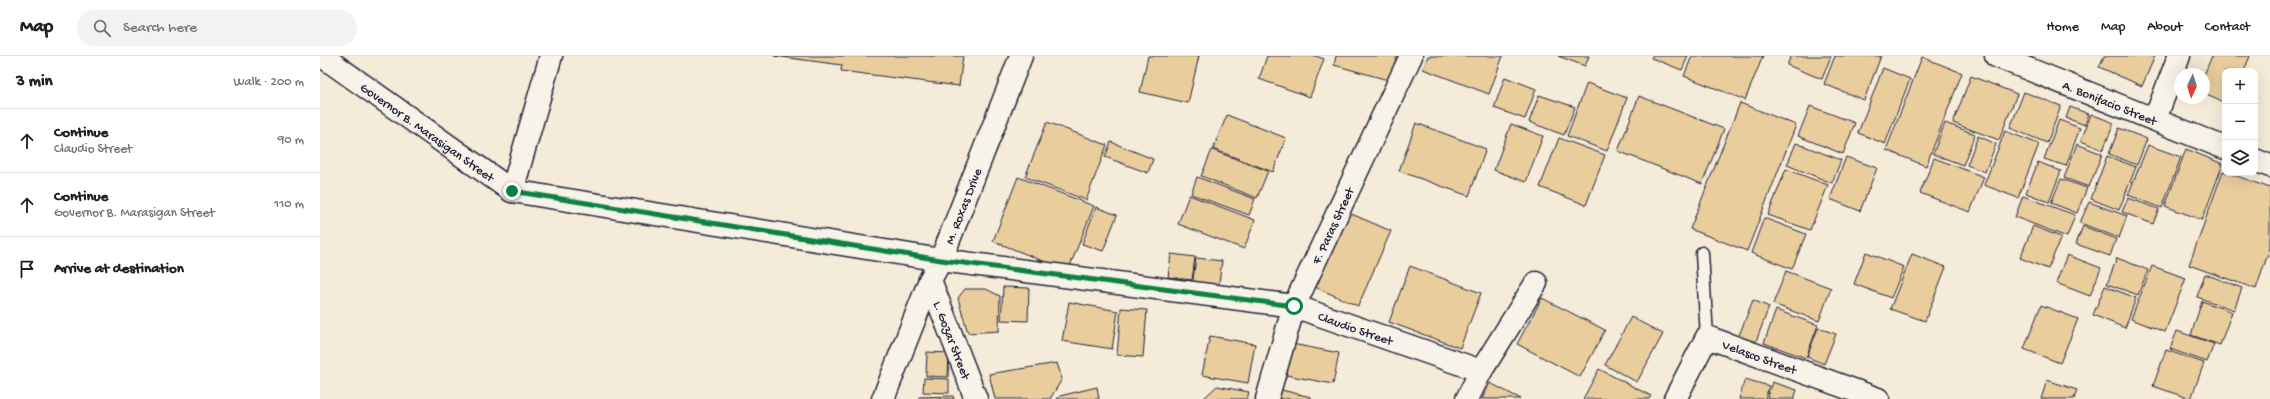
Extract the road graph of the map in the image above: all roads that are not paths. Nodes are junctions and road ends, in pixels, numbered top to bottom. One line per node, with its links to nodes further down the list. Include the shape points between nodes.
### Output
1 (322, 56): 11 (street, Governor B. Marasigan Street)
2 (551, 56): 11 (street)
3 (1021, 56): 13 (street, M. Roxas Drive)
4 (1411, 56): 16 (street, F. Paras Street)
5 (1996, 56): 7 (street, A. Bonifacio Street)
6 (2179, 56): 7 (street)
7 (2155, 119): 8 (street, A. Bonifacio Street)
8 (2222, 147)
9 (2258, 161): 10 (street)
10 (2270, 166)
11 (512, 191): 13 (street, Governor B. Marasigan Street)
12 (1702, 254): 17 (lane)
13 (941, 260): 14 (street, M. Roxas Drive); 16 (street, Claudio Street)
14 (930, 280): 20 (street, M. Roxas Drive); 21 (street, L. Gozar Street)
15 (1536, 283): 18 (street)
16 (1294, 306): 18 (street, Claudio Street); 22 (street, F. Paras Street)
17 (1707, 337): 19 (street, Velasco Street); 24 (street, Velasco Street)
18 (1481, 371): 23 (street)
19 (1866, 397)
20 (883, 399)
21 (976, 399)
22 (1267, 399)
23 (1467, 399)
24 (1675, 399)

